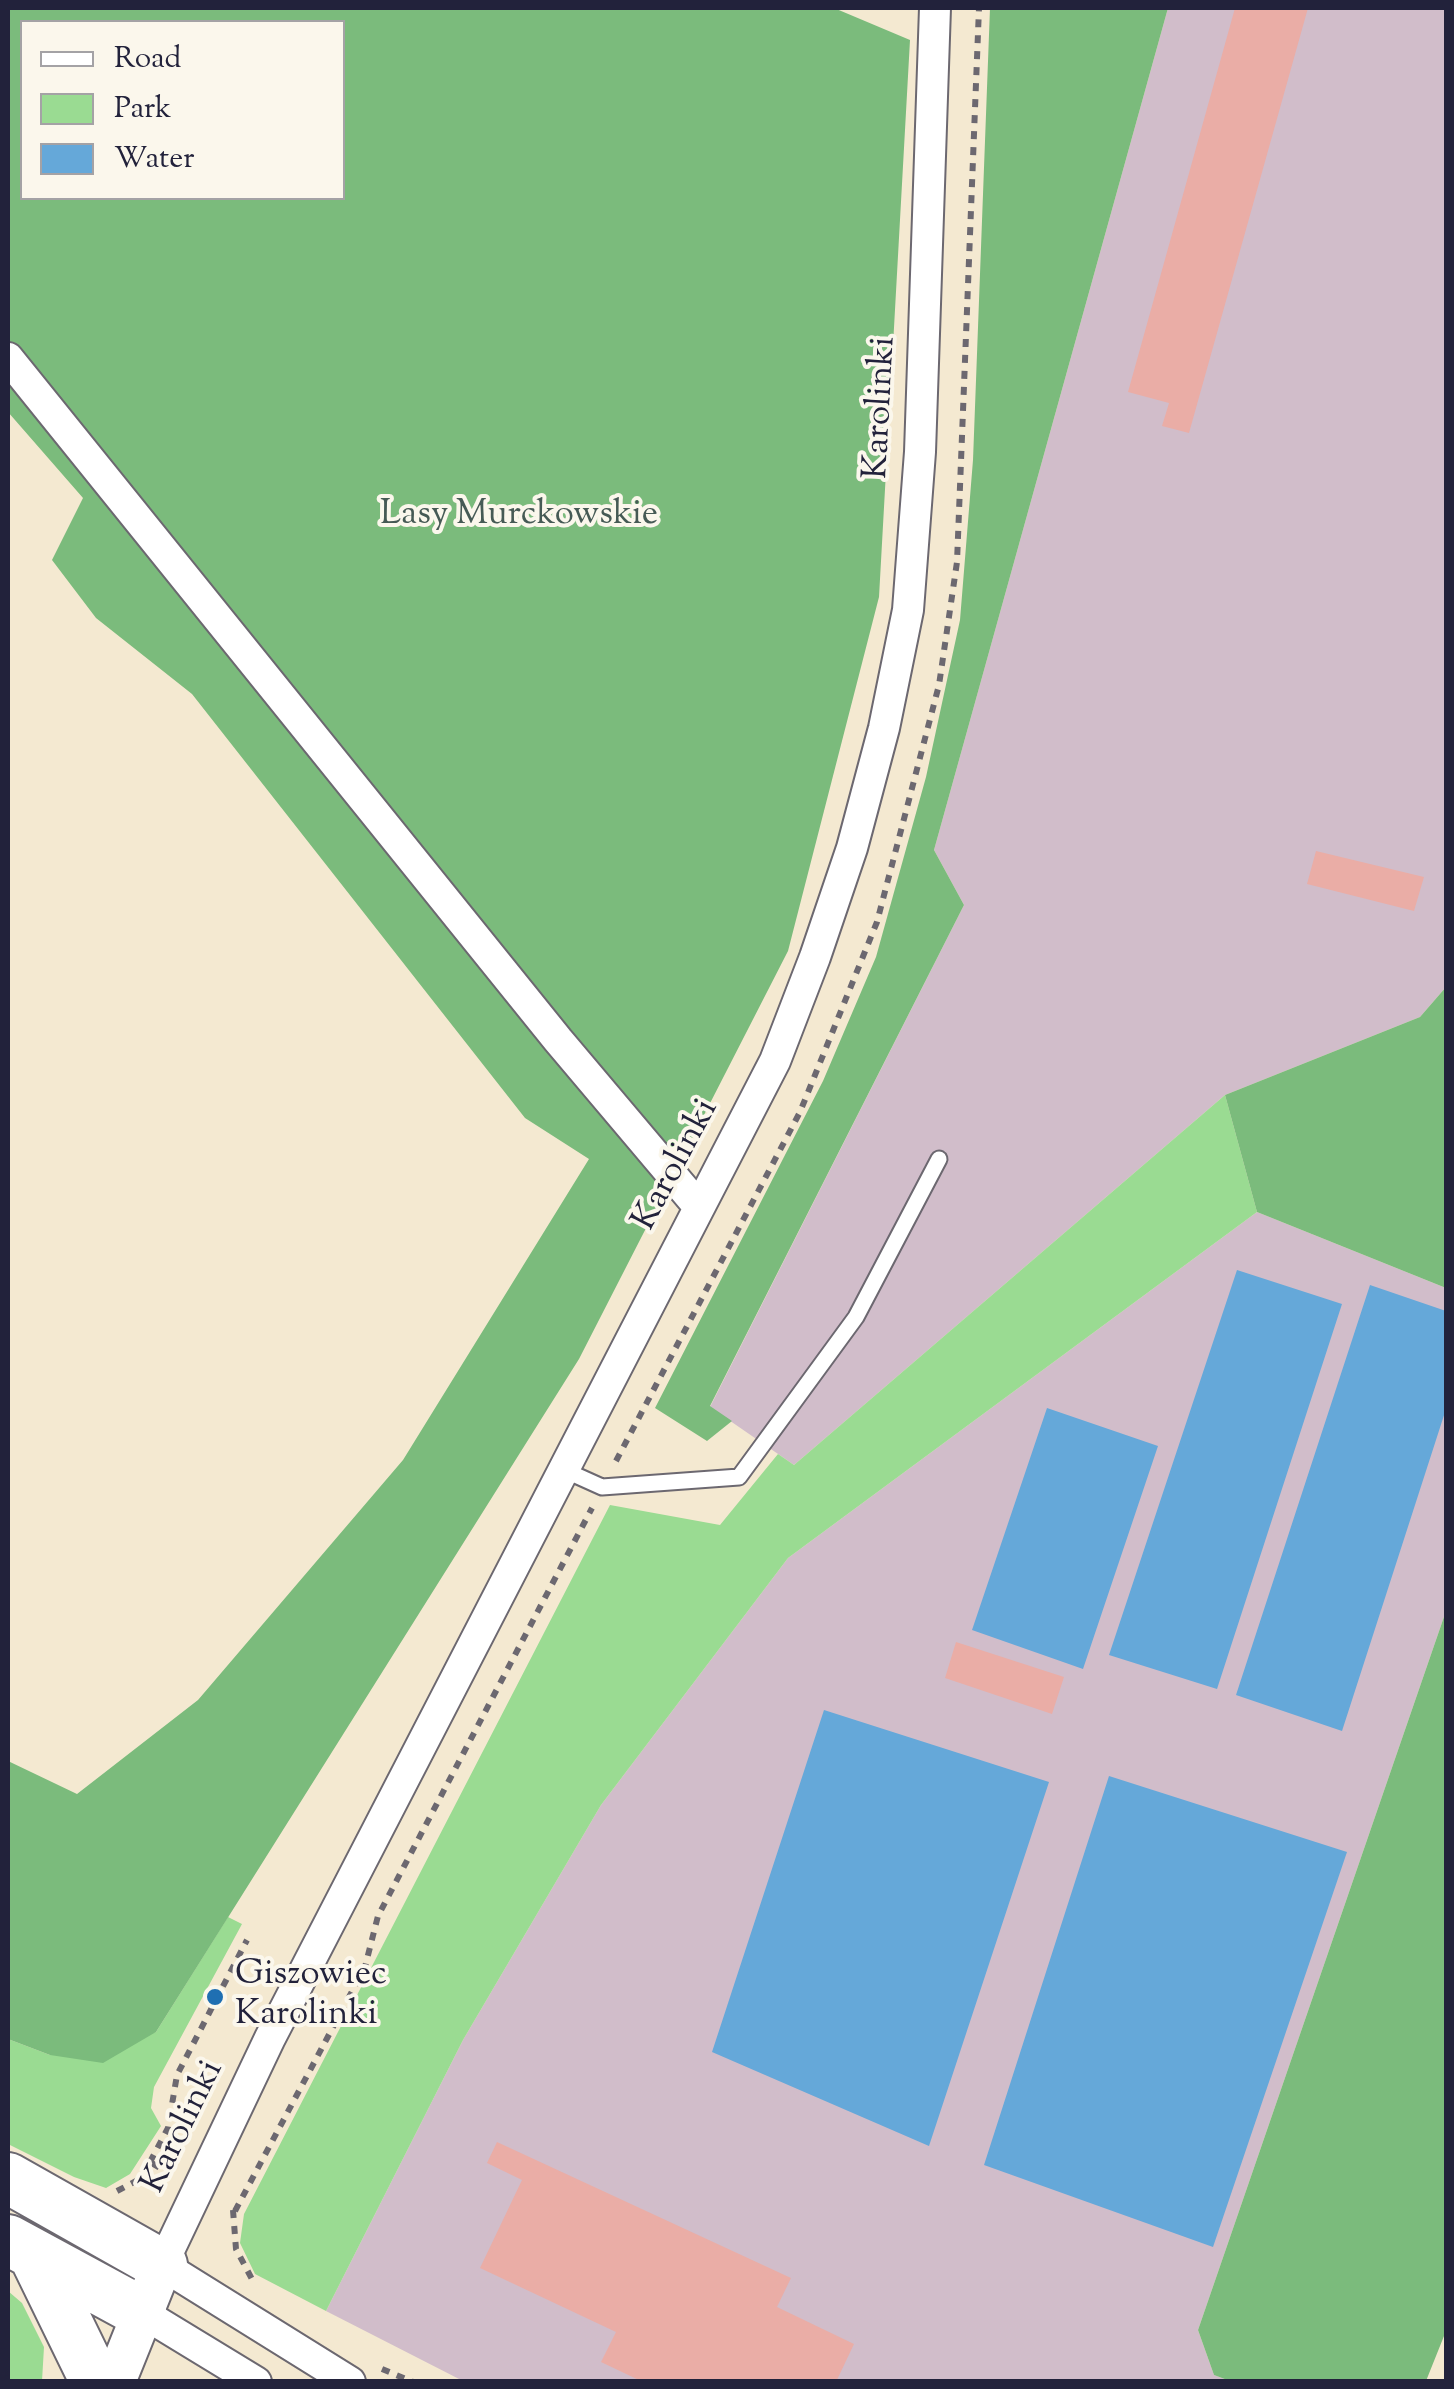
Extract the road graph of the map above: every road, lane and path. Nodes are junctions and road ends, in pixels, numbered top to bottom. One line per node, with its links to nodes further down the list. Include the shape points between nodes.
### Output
1 (935, 8): 4 (street, Karolinki, via 908,610 880,745 816,956 775,1062)
2 (8, 358): 4 (street)
3 (939, 1159): 5 (lane, via 856,1317 739,1476 602,1487)
4 (698, 1207): 5 (street, Karolinki)
5 (562, 1469): 9 (street, Karolinki)
6 (248, 1940): 7 (path, via 176,2076 168,2128)
7 (150, 2162): 9 (path); 10 (path, via 138,2180)
8 (8, 2178): 12 (main road)
9 (196, 2189): 12 (street, Karolinki); 13 (path, via 235,2211 236,2249)
10 (111, 2195)
11 (21, 2248): 14 (main road); 16 (main road)
12 (162, 2264): 14 (street); 15 (street)
13 (260, 2289)
14 (141, 2312): 17 (street); 18 (street)
15 (360, 2372): 19 (path)
16 (96, 2382)
17 (115, 2382)
18 (256, 2382)
19 (413, 2382)

